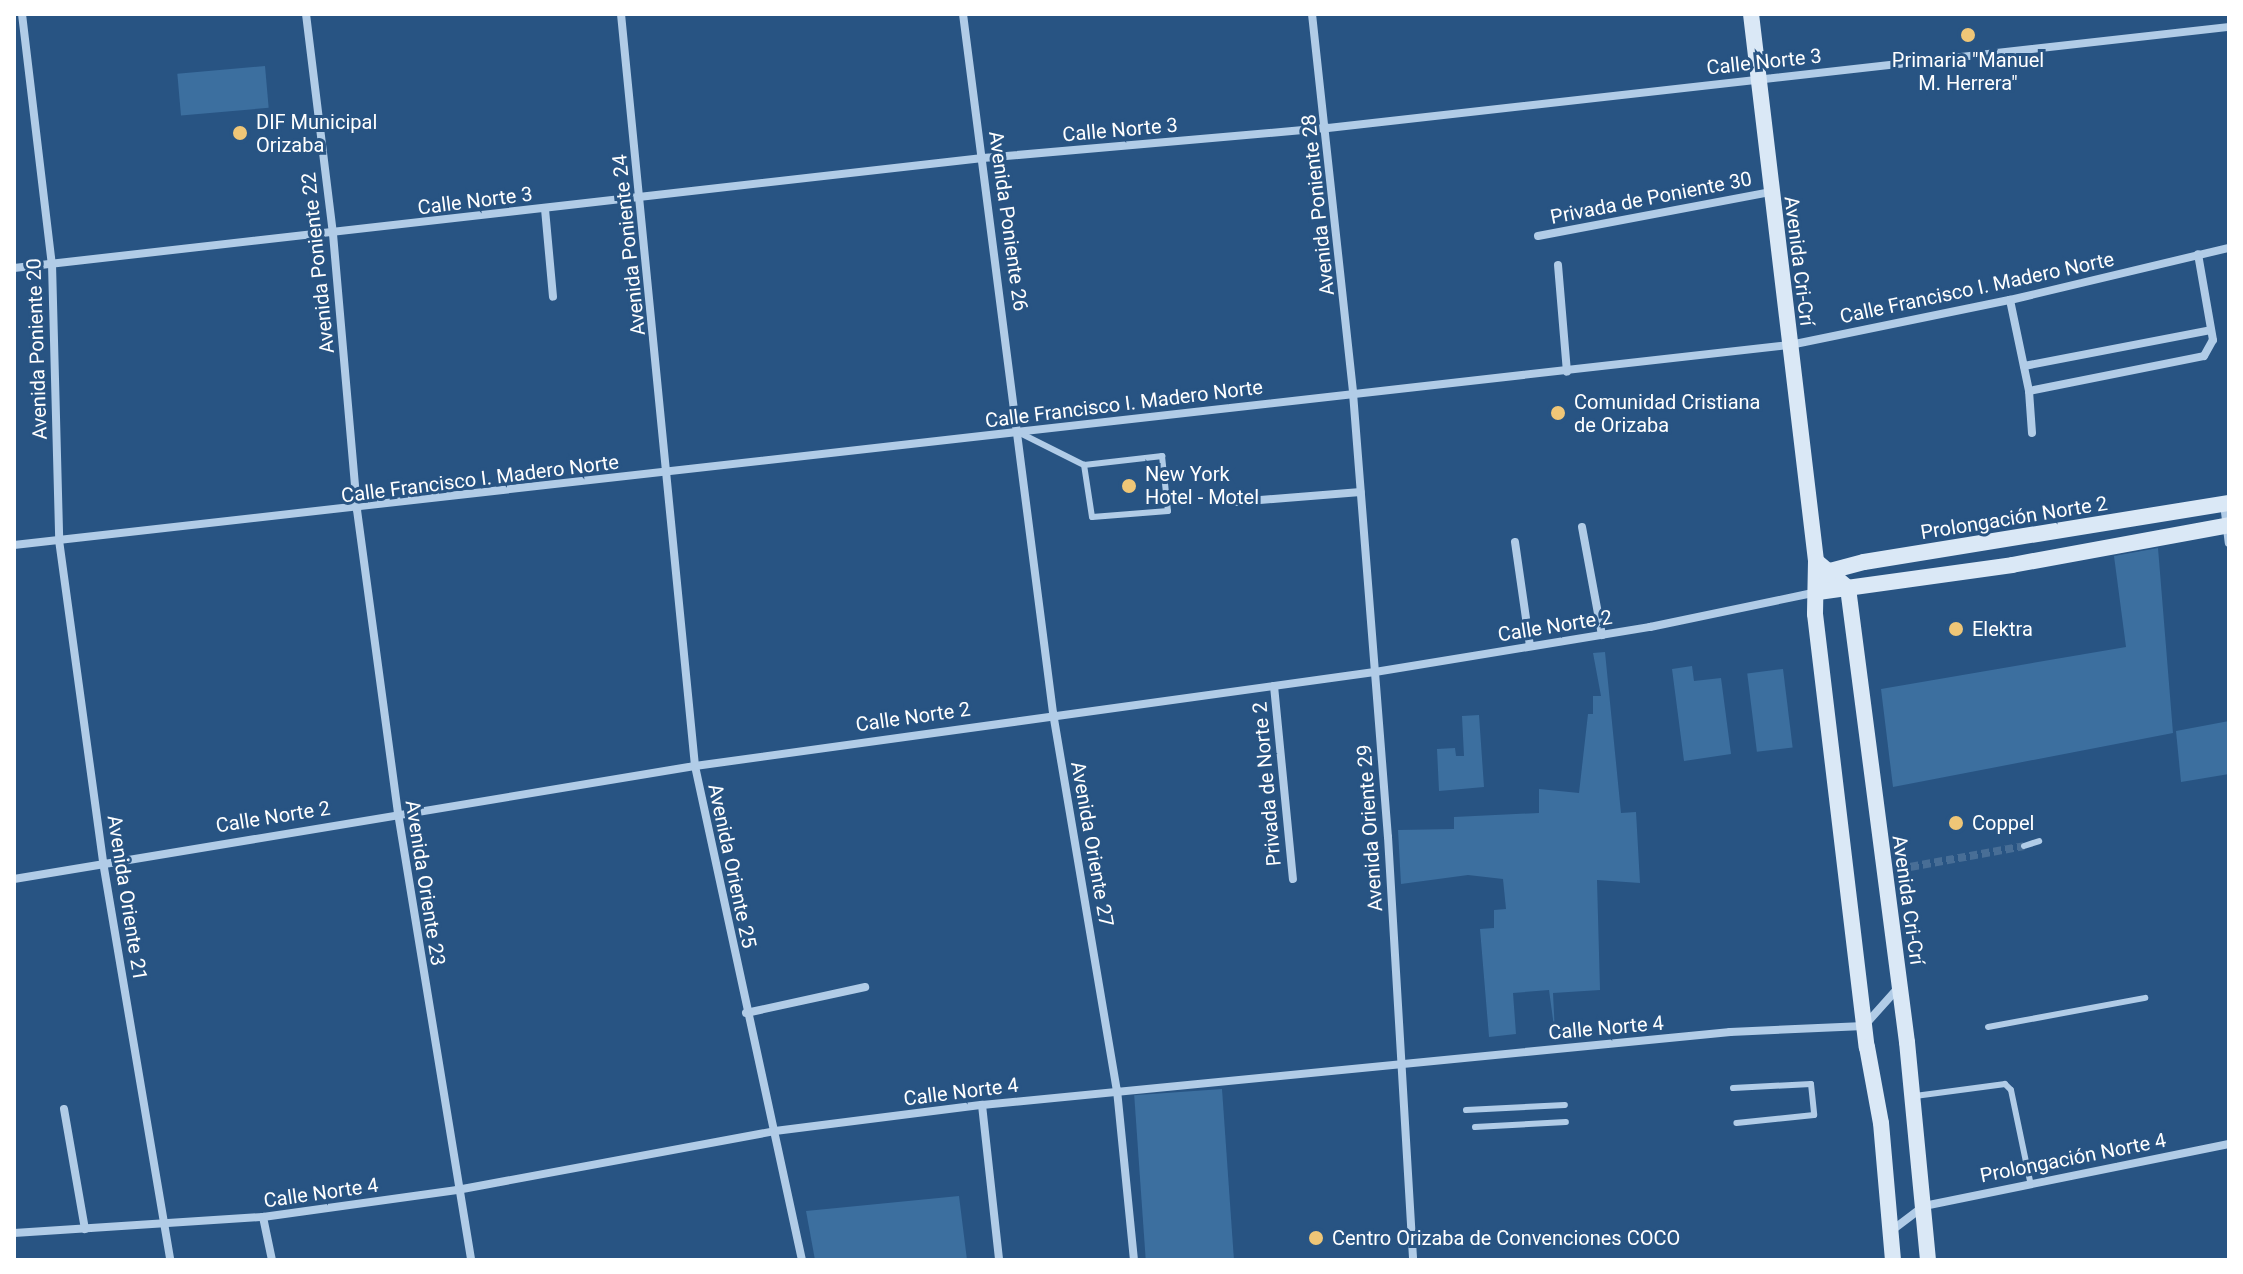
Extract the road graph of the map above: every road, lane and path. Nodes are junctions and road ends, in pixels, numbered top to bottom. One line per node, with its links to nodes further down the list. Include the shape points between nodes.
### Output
1 (22, 14): 18 (street, Avenida Poniente 20)
2 (306, 14): 14 (street, Avenida Poniente 22)
3 (621, 14): 12 (street, Avenida Poniente 24)
4 (963, 14): 10 (street, Avenida Poniente 26)
5 (1312, 14): 9 (street, Avenida Poniente 28)
6 (1751, 14): 8 (main road, Avenida Cri-Crí)
7 (2229, 27): 8 (street, Calle Norte 3)
8 (1757, 78): 9 (street, Calle Norte 3); 11 (main road, Avenida Cri-Crí)
9 (1328, 128): 10 (street, Calle Norte 3); 28 (street, Avenida Poniente 28)
10 (983, 158): 12 (street, Calle Norte 3); 29 (street, Avenida Poniente 26)
11 (1770, 192): 15 (street, Privada de Poniente 30); 24 (main road, Avenida Cri-Crí)
12 (640, 199): 13 (street, Calle Norte 3); 32 (street, Avenida Poniente 24)
13 (545, 209): 14 (street, Calle Norte 3); 21 (street)
14 (333, 234): 18 (street, Calle Norte 3); 36 (street, Avenida Poniente 22)
15 (1538, 236)
16 (2229, 248): 17 (street, Calle Francisco I. Madero Norte)
17 (2198, 254): 22 (street, Calle Francisco I. Madero Norte); 23 (street)
18 (52, 264): 20 (street, Calle Norte 3); 39 (street, Avenida Poniente 20)
19 (1558, 265): 26 (street)
20 (14, 268)
21 (553, 297)
22 (2010, 300): 24 (street, Calle Francisco I. Madero Norte); 25 (street)
23 (2211, 330): 25 (street); 27 (street, via 2212,347 2204,356)
24 (1790, 345): 26 (street, Calle Francisco I. Madero Norte); 43 (main road, Avenida Cri-Crí)
25 (2024, 366): 27 (street)
26 (1567, 372): 28 (street, Calle Francisco I. Madero Norte)
27 (2029, 391): 30 (street)
28 (1353, 393): 29 (street, Calle Francisco I. Madero Norte); 33 (street, Avenida Oriente 29)
29 (1020, 433): 31 (lane); 32 (street, Calle Francisco I. Madero Norte); 50 (street, Avenida Oriente 27)
30 (2032, 433)
31 (1084, 465): 31 (lane, via 1092,517 1168,511 1162,456)
32 (670, 472): 36 (street, Calle Francisco I. Madero Norte); 51 (street, Avenida Oriente 25)
33 (1361, 492): 34 (street); 48 (street, Avenida Oriente 29)
34 (1236, 502)
35 (2227, 503): 37 (street); 43 (main road, Prolongación Norte 2)
36 (357, 510): 39 (street, Calle Francisco I. Madero Norte); 52 (street, Avenida Oriente 23)
37 (2228, 525): 41 (street); 44 (main road)
38 (1582, 527): 46 (street)
39 (59, 540): 42 (street, Calle Francisco I. Madero Norte); 55 (street, Avenida Oriente 21)
40 (1515, 542): 47 (street)
41 (2229, 543)
42 (14, 545)
43 (1823, 566): 44 (main road); 45 (main road)
44 (1848, 588): 45 (main road); 58 (main road, Avenida Cri-Crí, via 1891,871)
45 (1818, 592): 46 (street, Calle Norte 2); 62 (main road, via 1815,614)
46 (1602, 635): 47 (street, Calle Norte 2)
47 (1530, 646): 48 (street, Calle Norte 2)
48 (1375, 672): 49 (street, Calle Norte 2); 64 (street, Avenida Oriente 29)
49 (1274, 686): 50 (street, Calle Norte 2); 57 (street, Privada de Norte 2)
50 (1053, 713): 51 (street, Calle Norte 2); 66 (street, Avenida Oriente 27)
51 (695, 766): 52 (street, Calle Norte 2); 61 (street, Avenida Oriente 25)
52 (398, 813): 55 (street, Calle Norte 2); 78 (street, Avenida Oriente 23)
53 (2039, 841): 54 (lane)
54 (2024, 846)
55 (103, 862): 56 (street, Calle Norte 2); 81 (street, Avenida Oriente 21)
56 (14, 879)
57 (1293, 879)
58 (1899, 986): 62 (street); 67 (main road, Avenida Cri-Crí)
59 (865, 987): 61 (street)
60 (2145, 998): 63 (lane)
61 (746, 1013): 75 (street, Avenida Oriente 25)
62 (1864, 1026): 64 (street, Calle Norte 4); 83 (main road)
63 (1988, 1027)
64 (1400, 1062): 66 (street, Calle Norte 4); 91 (street, Avenida Oriente 29)
65 (1733, 1088): 73 (lane, via 1811,1084 1814,1115)
66 (1117, 1090): 68 (street, Calle Norte 4); 90 (street, Avenida Oriente 27)
67 (1913, 1097): 77 (lane, via 2005,1084 2011,1090); 79 (main road, Avenida Cri-Crí)
68 (982, 1105): 75 (street, Calle Norte 4); 89 (street)
69 (1565, 1105): 71 (lane)
70 (64, 1109): 82 (street)
71 (1466, 1110)
72 (1566, 1122): 74 (lane)
73 (1736, 1123)
74 (1475, 1127)
75 (775, 1131): 78 (street, Calle Norte 4); 88 (street, Avenida Oriente 25)
76 (2229, 1144): 77 (street, Prolongación Norte 4)
77 (2030, 1181): 79 (street, Prolongación Norte 4)
78 (457, 1190): 80 (street, Calle Norte 4); 87 (street, Avenida Oriente 23)
79 (1924, 1206): 83 (street); 93 (main road, Avenida Cri-Crí)
80 (263, 1217): 81 (street, Calle Norte 4); 86 (street)
81 (165, 1225): 82 (street, Calle Norte 4); 85 (street, Avenida Oriente 21)
82 (85, 1229): 84 (street, Calle Norte 4)
83 (1891, 1231): 92 (main road)
84 (14, 1233)
85 (170, 1260)
86 (272, 1260)
87 (471, 1260)
88 (802, 1260)
89 (999, 1260)
90 (1134, 1260)
91 (1413, 1260)
92 (1893, 1260)
93 (1928, 1260)

